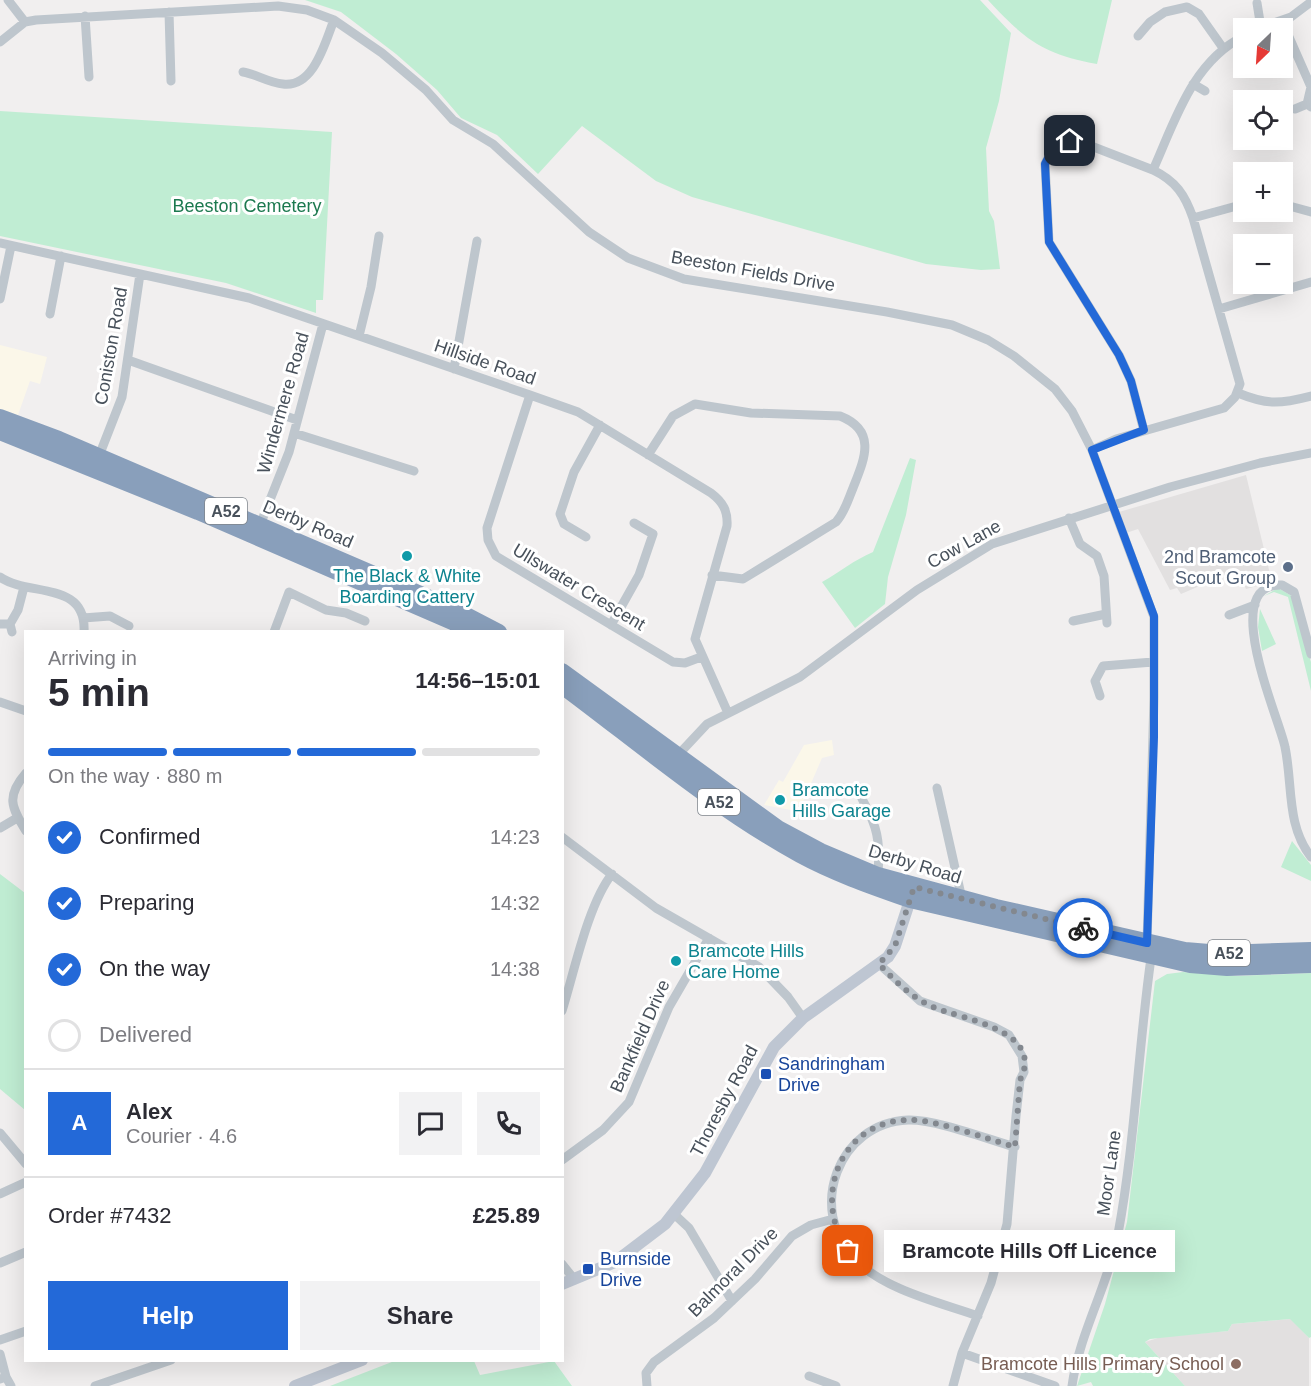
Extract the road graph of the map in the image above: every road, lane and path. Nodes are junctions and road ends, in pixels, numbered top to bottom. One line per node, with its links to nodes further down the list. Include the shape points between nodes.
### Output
1 (8, 0): 11 (street)
2 (1311, 2): 9 (street)
3 (1257, 3): 8 (street)
4 (1187, 4): 12 (street); 17 (street)
5 (169, 12): 7 (street, Beeston Fields Drive); 10 (street, Beeston Fields Drive, via 295,7); 20 (street)
6 (1144, 12): 12 (street)
7 (85, 16): 11 (street, Beeston Fields Drive); 19 (street)
8 (1259, 18)
9 (1287, 18)
10 (334, 20): 18 (street, via 317,63 302,79 283,85 256,70); 54 (street, Beeston Fields Drive, via 395,63 453,120 493,144 589,232 628,258 684,279 887,312 962,329 1003,349 1041,376 1072,411)
11 (25, 22): 14 (street)
12 (1150, 22): 13 (street)
13 (1138, 36)
14 (0, 42)
15 (1233, 42): 17 (street)
16 (1293, 45): 21 (street)
17 (1223, 48): 22 (street)
18 (243, 72)
19 (89, 77)
20 (171, 81)
21 (1310, 81): 24 (street)
22 (1193, 84): 23 (street); 26 (street, via 1180,104)
23 (1205, 92)
24 (1309, 106): 25 (street)
25 (1294, 109)
26 (1153, 170): 30 (street, via 1179,188); 51 (street, via 1079,142 1057,146 1045,164 1049,242 1119,355 1131,381)
27 (1233, 207): 30 (street)
28 (1293, 207): 29 (street)
29 (1311, 212)
30 (1192, 218): 39 (street)
31 (379, 236): 42 (street)
32 (0, 243): 33 (street, Hillside Road)
33 (10, 246): 35 (street, Hillside Road); 38 (street)
34 (473, 247): 44 (street)
35 (61, 256): 36 (street, Hillside Road); 40 (street)
36 (140, 274): 41 (street, Hillside Road, via 227,292); 43 (street, Coniston Road)
37 (1311, 282): 39 (street)
38 (3, 296)
39 (1219, 309): 45 (street, via 1238,376)
40 (50, 314)
41 (323, 324): 42 (street, Hillside Road); 49 (street, Windermere Road)
42 (359, 336): 44 (street, Hillside Road)
43 (128, 360): 49 (street); 57 (street, Coniston Road, via 122,397)
44 (454, 369): 46 (street, Hillside Road)
45 (1238, 393): 47 (street, via 1267,403); 51 (street, via 1224,408)
46 (530, 395): 50 (street, Hillside Road, via 578,412); 72 (street, Ullswater Crescent, via 487,528 488,540 502,561)
47 (1311, 396)
48 (0, 417): 57 (highway, Derby Road / A52)
49 (297, 420): 53 (street, Windermere Road)
50 (600, 425): 56 (street, Hillside Road); 63 (street, via 570,482 560,514 564,524)
51 (1144, 430): 54 (street)
52 (0, 432): 77 (highway, Derby Road / A52, via 198,512 444,624)
53 (294, 433): 58 (street); 62 (street, Windermere Road)
54 (1092, 450): 59 (street, Beeston Fields Drive)
55 (1311, 453): 59 (street, Cow Lane, via 1236,469)
56 (648, 455): 64 (street, Hillside Road, via 723,504 727,526); 64 (street, via 673,416 695,404 751,413 840,416 862,434 866,453 836,522 747,578 738,581)
57 (99, 456): 62 (highway, Derby Road / A52)
58 (414, 471)
59 (1112, 505): 60 (street, Cow Lane); 82 (street, Beeston Fields Drive, via 1151,604)
60 (1069, 518): 70 (street, via 1080,544 1097,556 1104,576 1107,618); 88 (street, Cow Lane, via 1005,538 972,554 800,677)
61 (634, 523): 72 (street, via 653,534 639,575)
62 (260, 525): 78 (highway, Derby Road / A52)
63 (586, 537)
64 (712, 575): 81 (street, Hillside Road, via 694,634)
65 (0, 576): 66 (street)
66 (24, 587): 69 (street, via 64,595 74,602); 73 (street, via 18,610)
67 (1255, 605): 68 (street); 79 (street, via 1271,586 1290,589); 97 (street, via 1257,655 1286,748 1296,830)
68 (1229, 615)
69 (83, 618): 71 (street, via 104,615); 75 (street)
70 (1072, 622)
71 (122, 625)
72 (611, 626): 81 (street, Ullswater Crescent, via 673,662 685,663)
73 (7, 627)
74 (352, 628): 76 (street, via 360,620 326,610 290,587)
75 (84, 630)
76 (275, 630)
77 (467, 630)
78 (495, 630)
79 (1308, 636): 80 (street)
80 (1311, 654)
81 (701, 657): 88 (street, Hillside Road)
82 (1153, 662): 85 (street, via 1103,666 1095,681); 104 (street, Moor Lane)
83 (564, 672): 89 (highway, Derby Road / A52)
84 (564, 687): 100 (highway, Derby Road / A52, via 772,838 834,872)
85 (1100, 696)
86 (0, 702): 87 (street)
87 (24, 710)
88 (728, 713): 89 (street, Cow Lane, via 701,729)
89 (678, 755): 99 (highway, Derby Road / A52, via 778,828)
90 (24, 776): 93 (street, via 12,795)
91 (857, 786): 99 (street, via 877,837)
92 (937, 788): 101 (street)
93 (17, 818): 94 (street); 95 (street)
94 (0, 828)
95 (24, 828)
96 (564, 838): 98 (street)
97 (1311, 857)
98 (612, 874): 102 (street, via 656,908); 107 (street, via 604,885)
99 (878, 875): 100 (highway, Derby Road / A52)
100 (912, 894): 101 (highway, Derby Road / A52); 104 (highway, Derby Road / A52); 105 (street, Thoresby Road, via 895,946)
101 (962, 899): 104 (highway, Derby Road / A52)
102 (709, 938): 108 (street, via 759,967 789,997); 111 (street, Bankfield Drive, via 669,1007 630,1102 603,1130)
103 (1311, 950): 104 (highway, Derby Road / A52)
104 (1149, 951): 106 (highway, Derby Road / A52, via 1227,968); 138 (street, Moor Lane, via 1118,1234)
105 (879, 964): 108 (street, Thoresby Road); 110 (street, via 921,1001 994,1027 1016,1042 1024,1072 1020,1080)
106 (1311, 965)
107 (564, 1005)
108 (803, 1018): 115 (street, Thoresby Road, via 764,1061 705,1173)
109 (2, 1139): 112 (street)
110 (1015, 1147): 116 (street, via 920,1120 880,1126 855,1142 842,1158 832,1187); 121 (street, via 1007,1224)
111 (564, 1159)
112 (24, 1162)
113 (24, 1183): 114 (street)
114 (0, 1194)
115 (675, 1214): 119 (street, Thoresby Road, via 624,1257); 120 (street, via 689,1228)
116 (833, 1219): 120 (street, Balmoral Drive, via 792,1236); 121 (street, via 848,1251 872,1273)
117 (24, 1253): 118 (street)
118 (0, 1263)
119 (568, 1282)
120 (732, 1301): 134 (street, Balmoral Drive, via 654,1362 646,1373)
121 (978, 1316): 124 (street)
122 (24, 1332): 123 (street)
123 (0, 1340)
124 (962, 1353): 136 (street); 137 (street)
125 (0, 1354): 130 (street)
126 (159, 1362): 128 (street)
127 (357, 1362): 133 (street)
128 (142, 1365): 132 (street)
129 (809, 1376): 135 (street)
130 (3, 1378): 131 (street)
131 (11, 1386)
132 (95, 1386)
133 (296, 1386)
134 (646, 1386)
135 (836, 1386)
136 (953, 1386)
137 (1055, 1386)
138 (1072, 1386)

